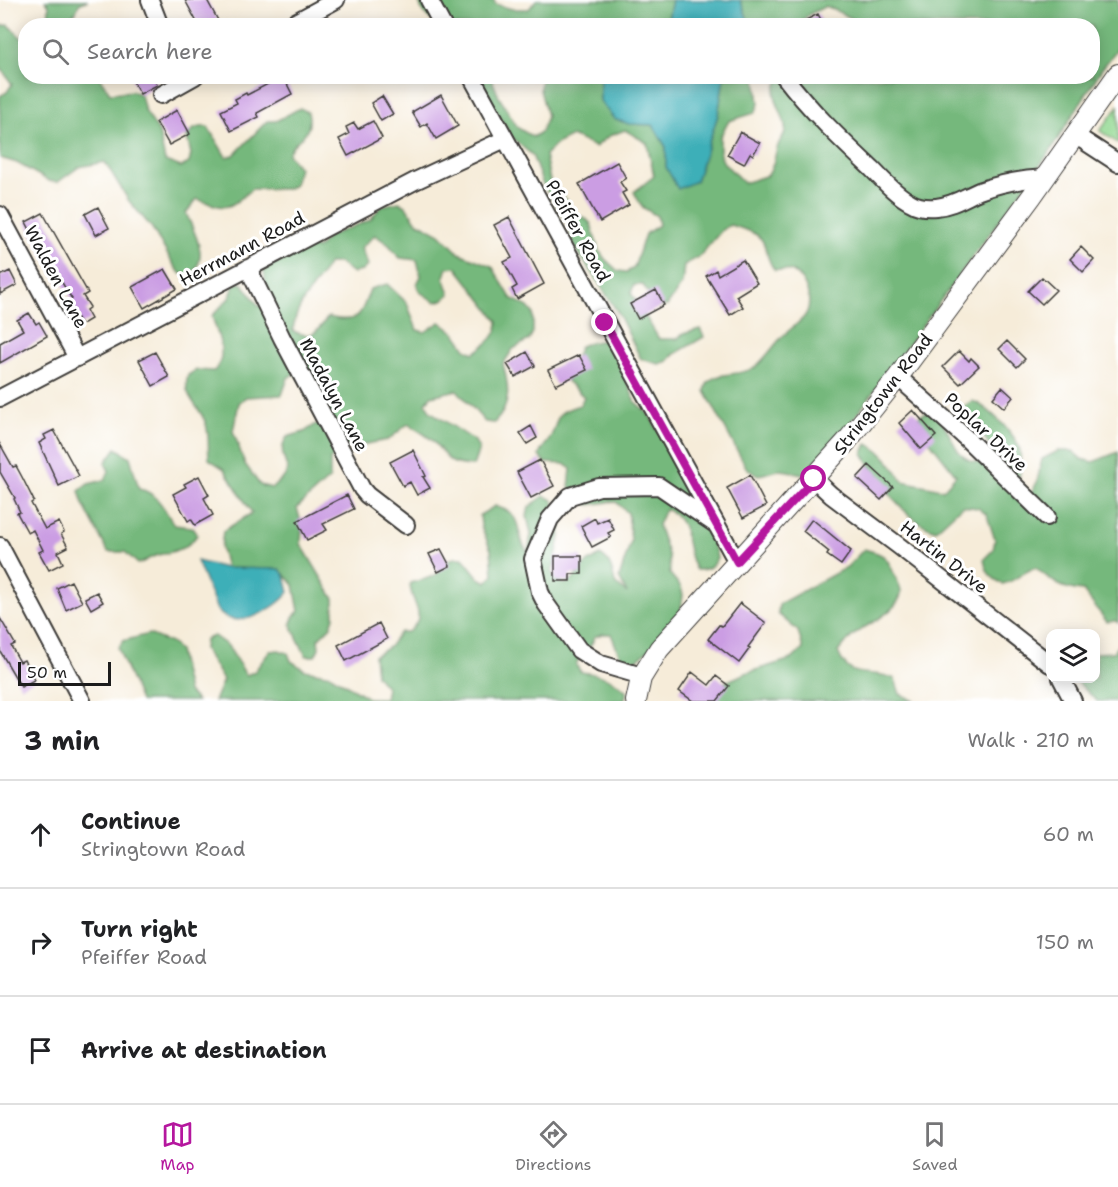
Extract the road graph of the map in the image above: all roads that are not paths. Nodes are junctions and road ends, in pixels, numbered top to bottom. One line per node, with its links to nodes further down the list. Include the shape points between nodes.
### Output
1 (150, 0): 4 (street)
2 (336, 0): 5 (street)
3 (429, 0): 6 (street)
4 (157, 18)
5 (303, 18)
6 (439, 18)
7 (1118, 74): 12 (main road, Stringtown Road)
8 (181, 84): 11 (street)
9 (475, 84): 13 (street, Pfeiffer Road)
10 (790, 84): 15 (street, via 890,186 919,206 948,205 1000,184)
11 (161, 95)
12 (1076, 135): 14 (street); 15 (main road, Stringtown Road)
13 (505, 139): 17 (street, Herrmann Road); 24 (street, Pfeiffer Road)
14 (1118, 163)
15 (1046, 178): 19 (main road, Stringtown Road)
16 (0, 215): 18 (street, Walden Lane)
17 (248, 268): 18 (street, Herrmann Road); 23 (street, Madalyn Lane, via 362,489)
18 (77, 358): 20 (street, Herrmann Road)
19 (898, 377): 21 (main road, Stringtown Road); 22 (street, Poplar Drive)
20 (0, 396)
21 (814, 479): 26 (main road, Stringtown Road); 27 (street, Hartin Drive)
22 (1047, 517)
23 (406, 525)
24 (718, 526): 26 (street, Pfeiffer Road); 28 (street, via 659,486 599,487 570,496 550,519 533,559 540,592 579,650 601,664)
25 (0, 546): 30 (street)
26 (737, 562): 28 (main road, Stringtown Road, via 673,632)
27 (1046, 661)
28 (641, 678): 31 (main road, Stringtown Road)
29 (1064, 683): 32 (street)
30 (82, 701)
31 (636, 701)
32 (1073, 701)

